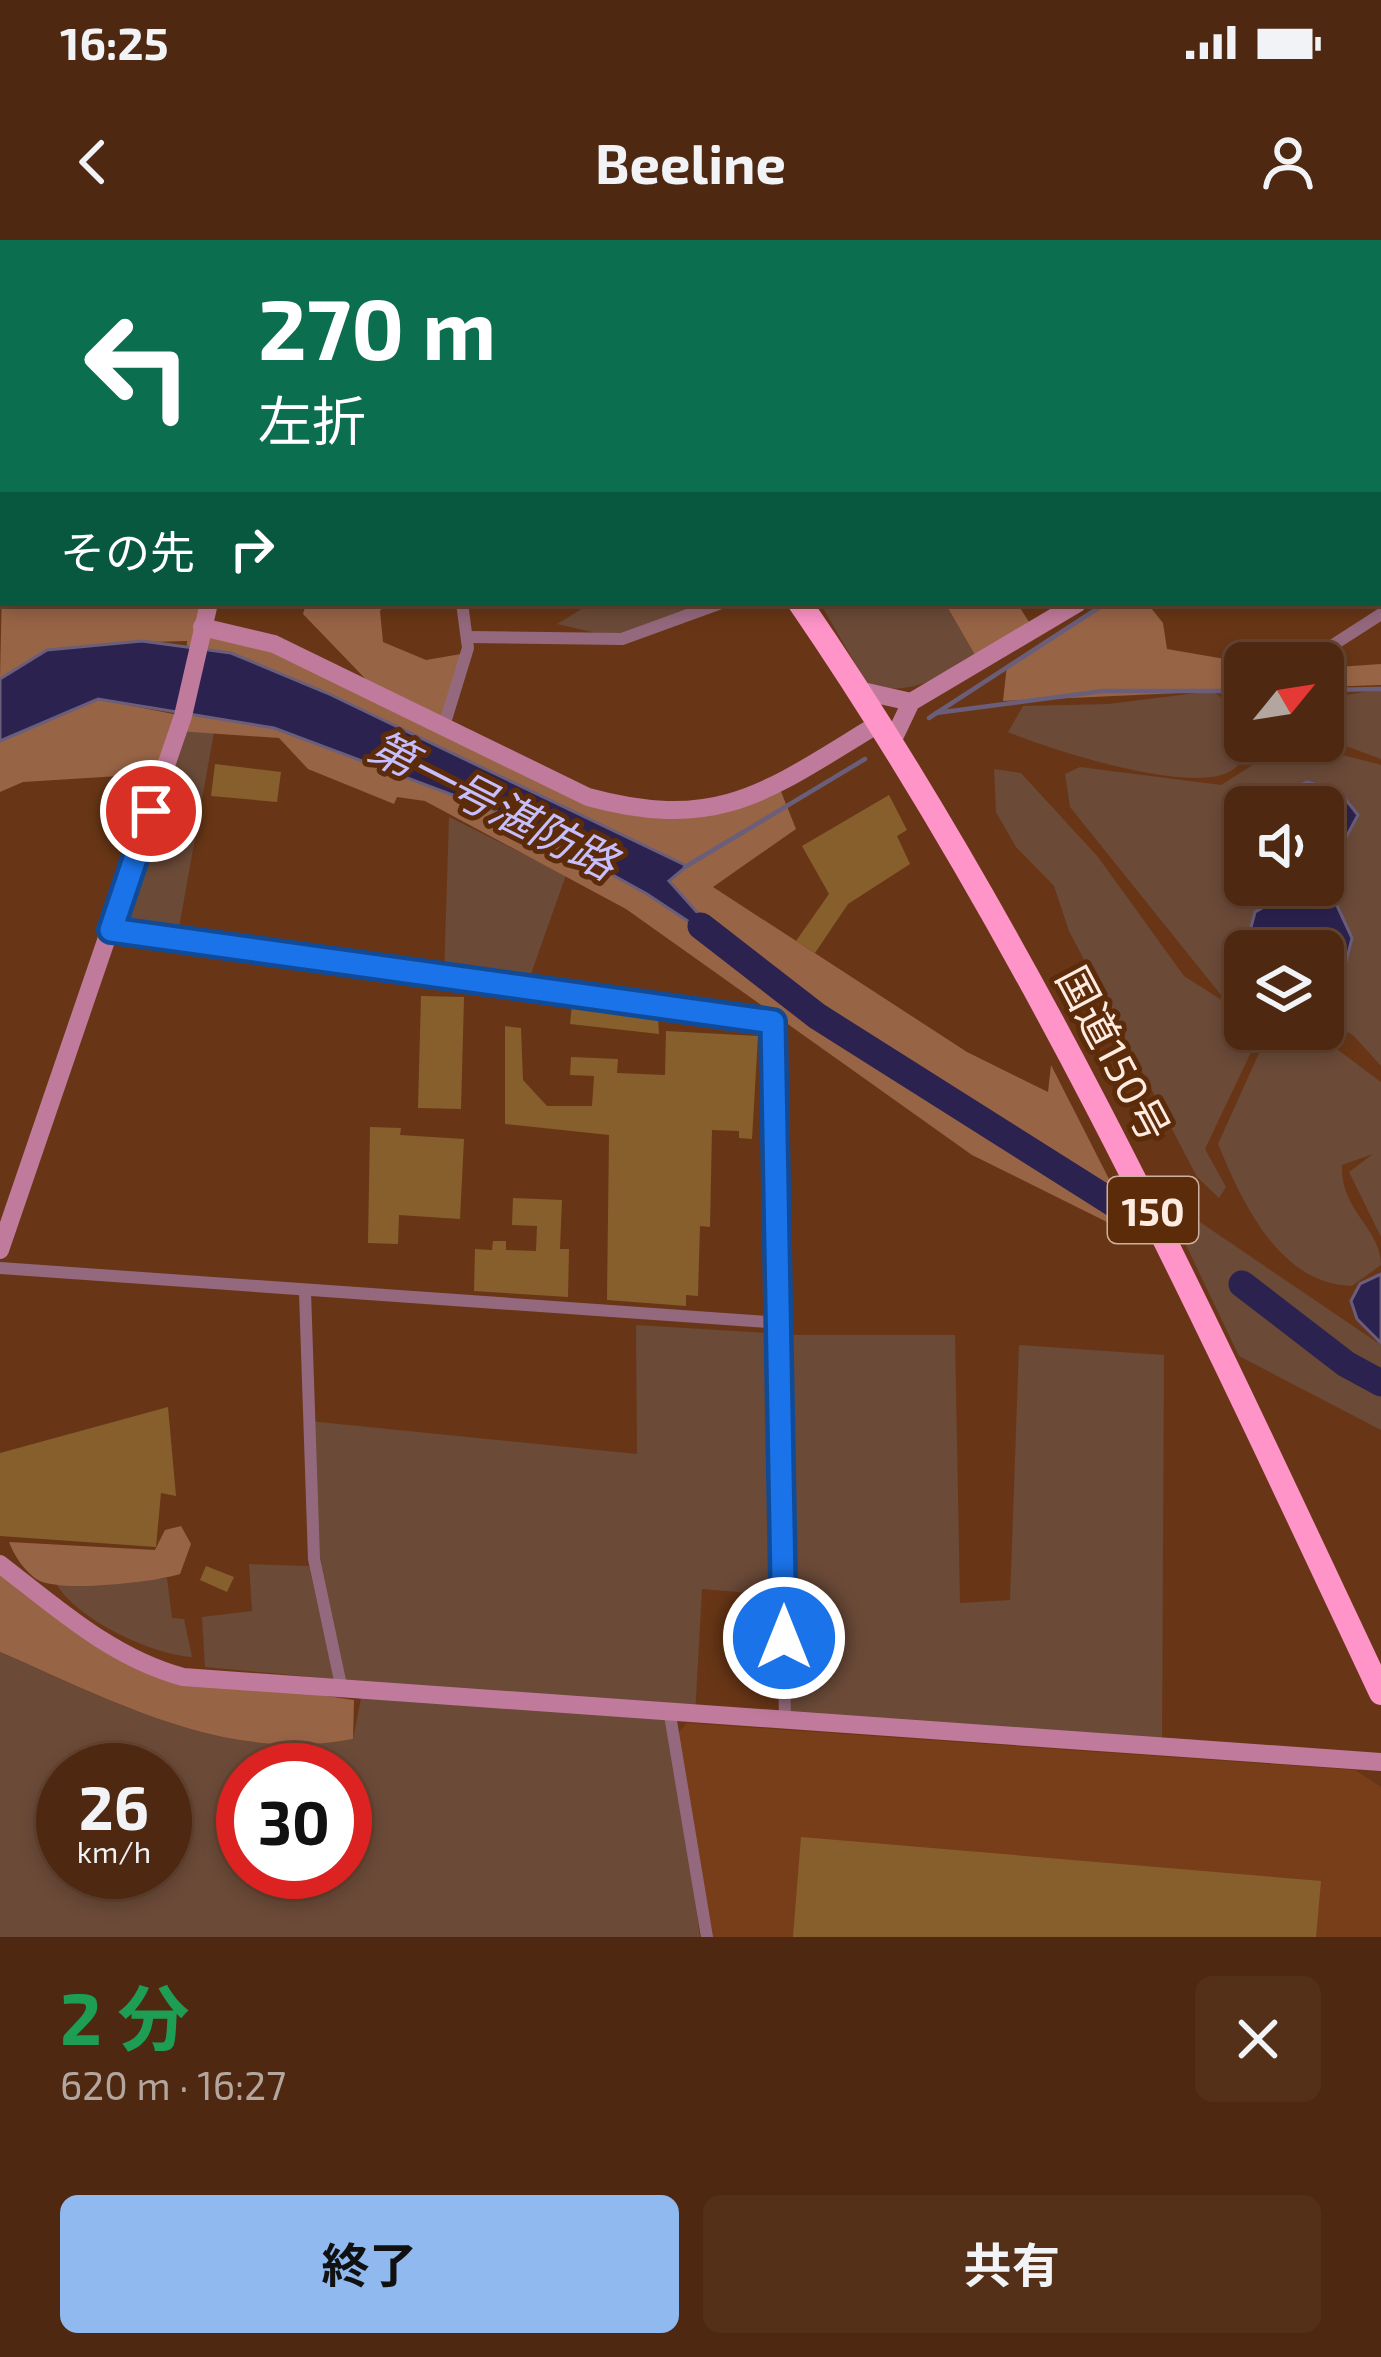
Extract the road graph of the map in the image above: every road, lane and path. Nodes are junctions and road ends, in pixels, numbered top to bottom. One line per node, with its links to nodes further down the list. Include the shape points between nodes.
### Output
1 (208, 606): 7 (street)
2 (462, 606): 8 (street)
3 (709, 606): 8 (street, via 622,639)
4 (802, 606): 10 (highway, 国道150号 / 150)
5 (1053, 609): 11 (street)
6 (1381, 614): 9 (street)
7 (202, 627): 12 (street, via 274,644); 14 (street, via 183,716)
8 (466, 637): 12 (street)
9 (1338, 642)
10 (856, 689): 11 (street); 13 (highway, 国道150号 / 150)
11 (911, 702): 13 (street)
12 (444, 726): 13 (street, via 588,797 672,814 724,809)
13 (885, 734): 21 (highway, 国道150号 / 150, via 1110,1124)
14 (111, 930): 15 (street); 18 (street, via 773,1022)
15 (0, 1250)
16 (0, 1268): 17 (street)
17 (305, 1292): 18 (street); 20 (street, via 314,1559)
18 (782, 1323): 23 (street)
19 (0, 1564): 20 (street, via 108,1646 152,1669)
20 (343, 1691): 22 (street)
21 (1381, 1693)
22 (670, 1714): 23 (street); 25 (street)
23 (785, 1722): 24 (street)
24 (1381, 1762)
25 (707, 1937)

